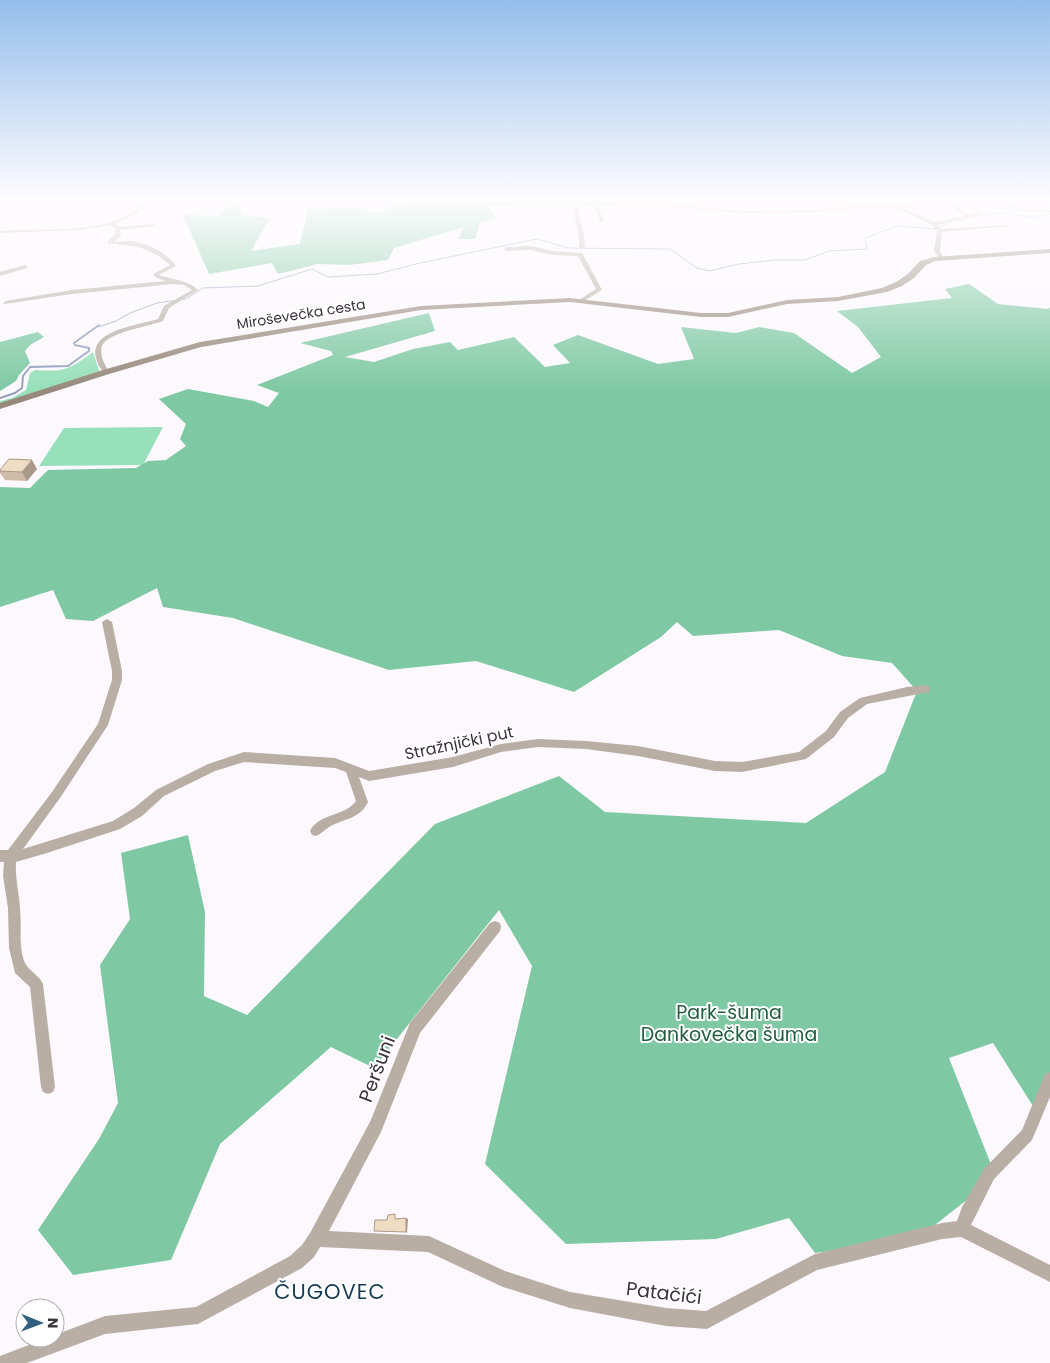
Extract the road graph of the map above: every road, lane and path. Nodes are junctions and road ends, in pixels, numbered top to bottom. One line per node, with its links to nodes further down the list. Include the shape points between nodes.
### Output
1 (170, 263): 6 (street, via 173,266 156,274)
2 (585, 263): 9 (street, via 599,290)
3 (924, 263): 9 (main road, Miroševečka cesta, via 911,276 884,290 838,299 786,302 728,315 647,310)
4 (25, 267): 5 (street)
5 (0, 274)
6 (173, 282): 8 (street); 10 (street, via 72,292)
7 (195, 283): 8 (street)
8 (188, 286): 11 (street, via 196,290 166,307 161,320 103,339 98,346 98,356)
9 (582, 300): 11 (main road, Miroševečka cesta, via 422,308 221,341)
10 (6, 303)
11 (106, 372): 12 (main road, Miroševečka cesta)
12 (0, 406)
13 (107, 622): 17 (street, via 117,671 103,725 56,795)
14 (925, 689): 15 (street, Stražnjički put, via 864,701 844,715 830,734 802,756 742,767 716,766 638,751 538,743 501,748 453,762 391,774 369,776)
15 (352, 770): 16 (street, via 362,802 359,809 322,823); 17 (street, Stražnjički put, via 335,763 244,757 160,793 116,825 47,848)
16 (316, 832)
17 (5, 857): 20 (street, via 14,908 15,948 20,968 36,984)
18 (495, 927): 22 (street, Peršuni, via 415,1028 376,1127)
19 (1050, 1079): 21 (street, via 1027,1135 989,1174)
20 (48, 1087)
21 (962, 1229): 22 (street, Patačići, via 815,1262 707,1320 666,1317 570,1300 503,1279 429,1244); 23 (street)
22 (316, 1239): 24 (street, Peršuni, via 296,1262 198,1315 105,1326)
23 (1050, 1274)
24 (4, 1363)

